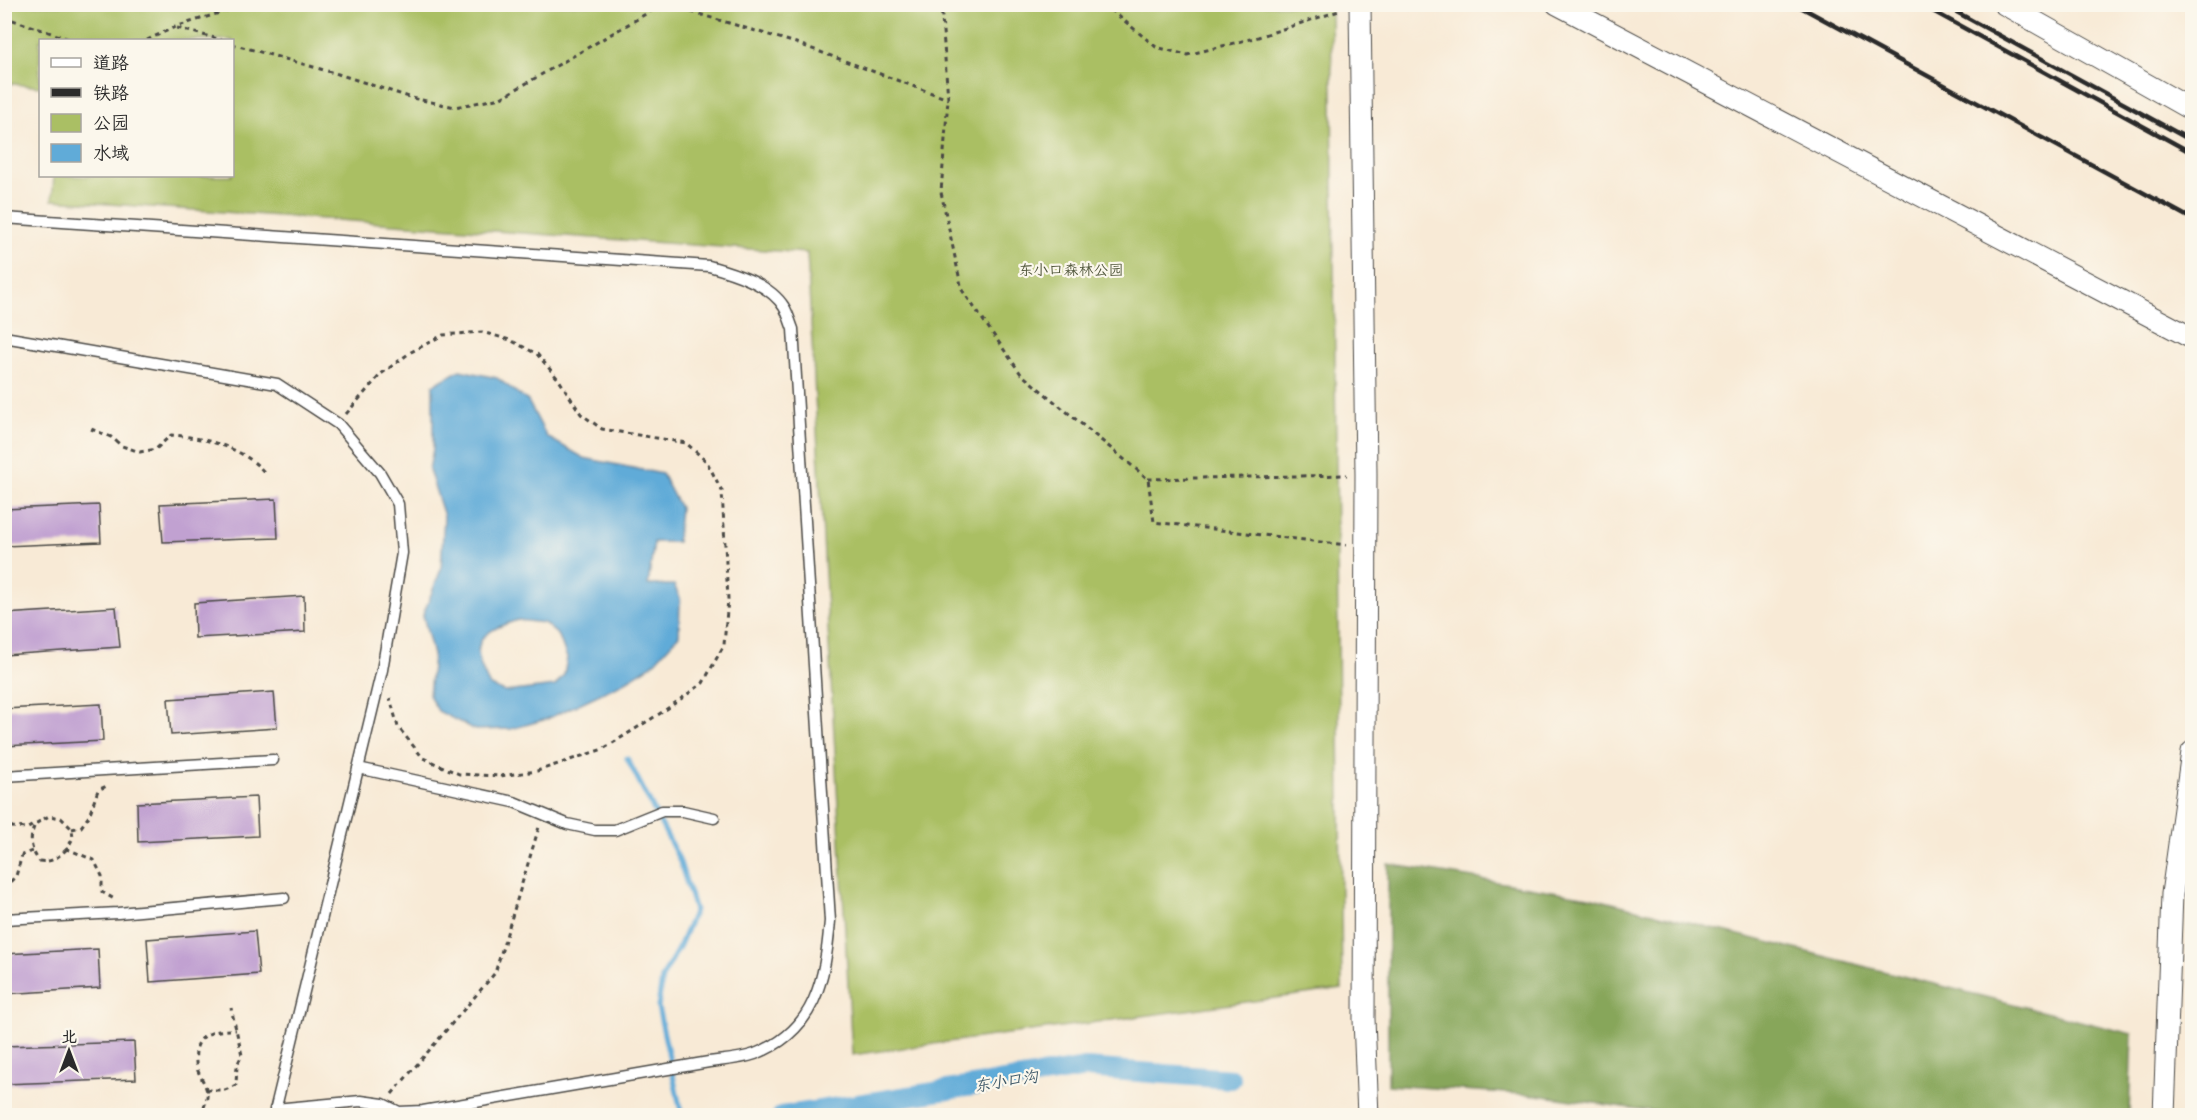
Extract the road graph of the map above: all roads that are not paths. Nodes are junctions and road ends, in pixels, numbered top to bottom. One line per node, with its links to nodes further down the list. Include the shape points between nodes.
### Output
1 (1557, 4): 7 (street)
2 (2004, 4): 4 (street)
3 (1354, 6): 16 (street, via 1366,474 1364,1019)
4 (2193, 110)
5 (4, 218): 15 (lane, via 709,266 764,288 784,306 793,329 830,921 821,983 808,1014 787,1037 754,1054 423,1111 399,1112 383,1104 361,1101)
6 (4, 336): 10 (lane, via 277,384 338,424 380,473 398,504 402,553 382,670)
7 (2193, 338)
8 (2193, 752): 17 (street, via 2172,894)
9 (273, 760): 11 (lane)
10 (358, 768): 12 (lane, via 514,802 567,824 595,830 615,830 662,811); 15 (lane)
11 (4, 776)
12 (714, 818)
13 (284, 898): 14 (lane)
14 (4, 919)
15 (275, 1112)
16 (1368, 1116)
17 (2164, 1116)

